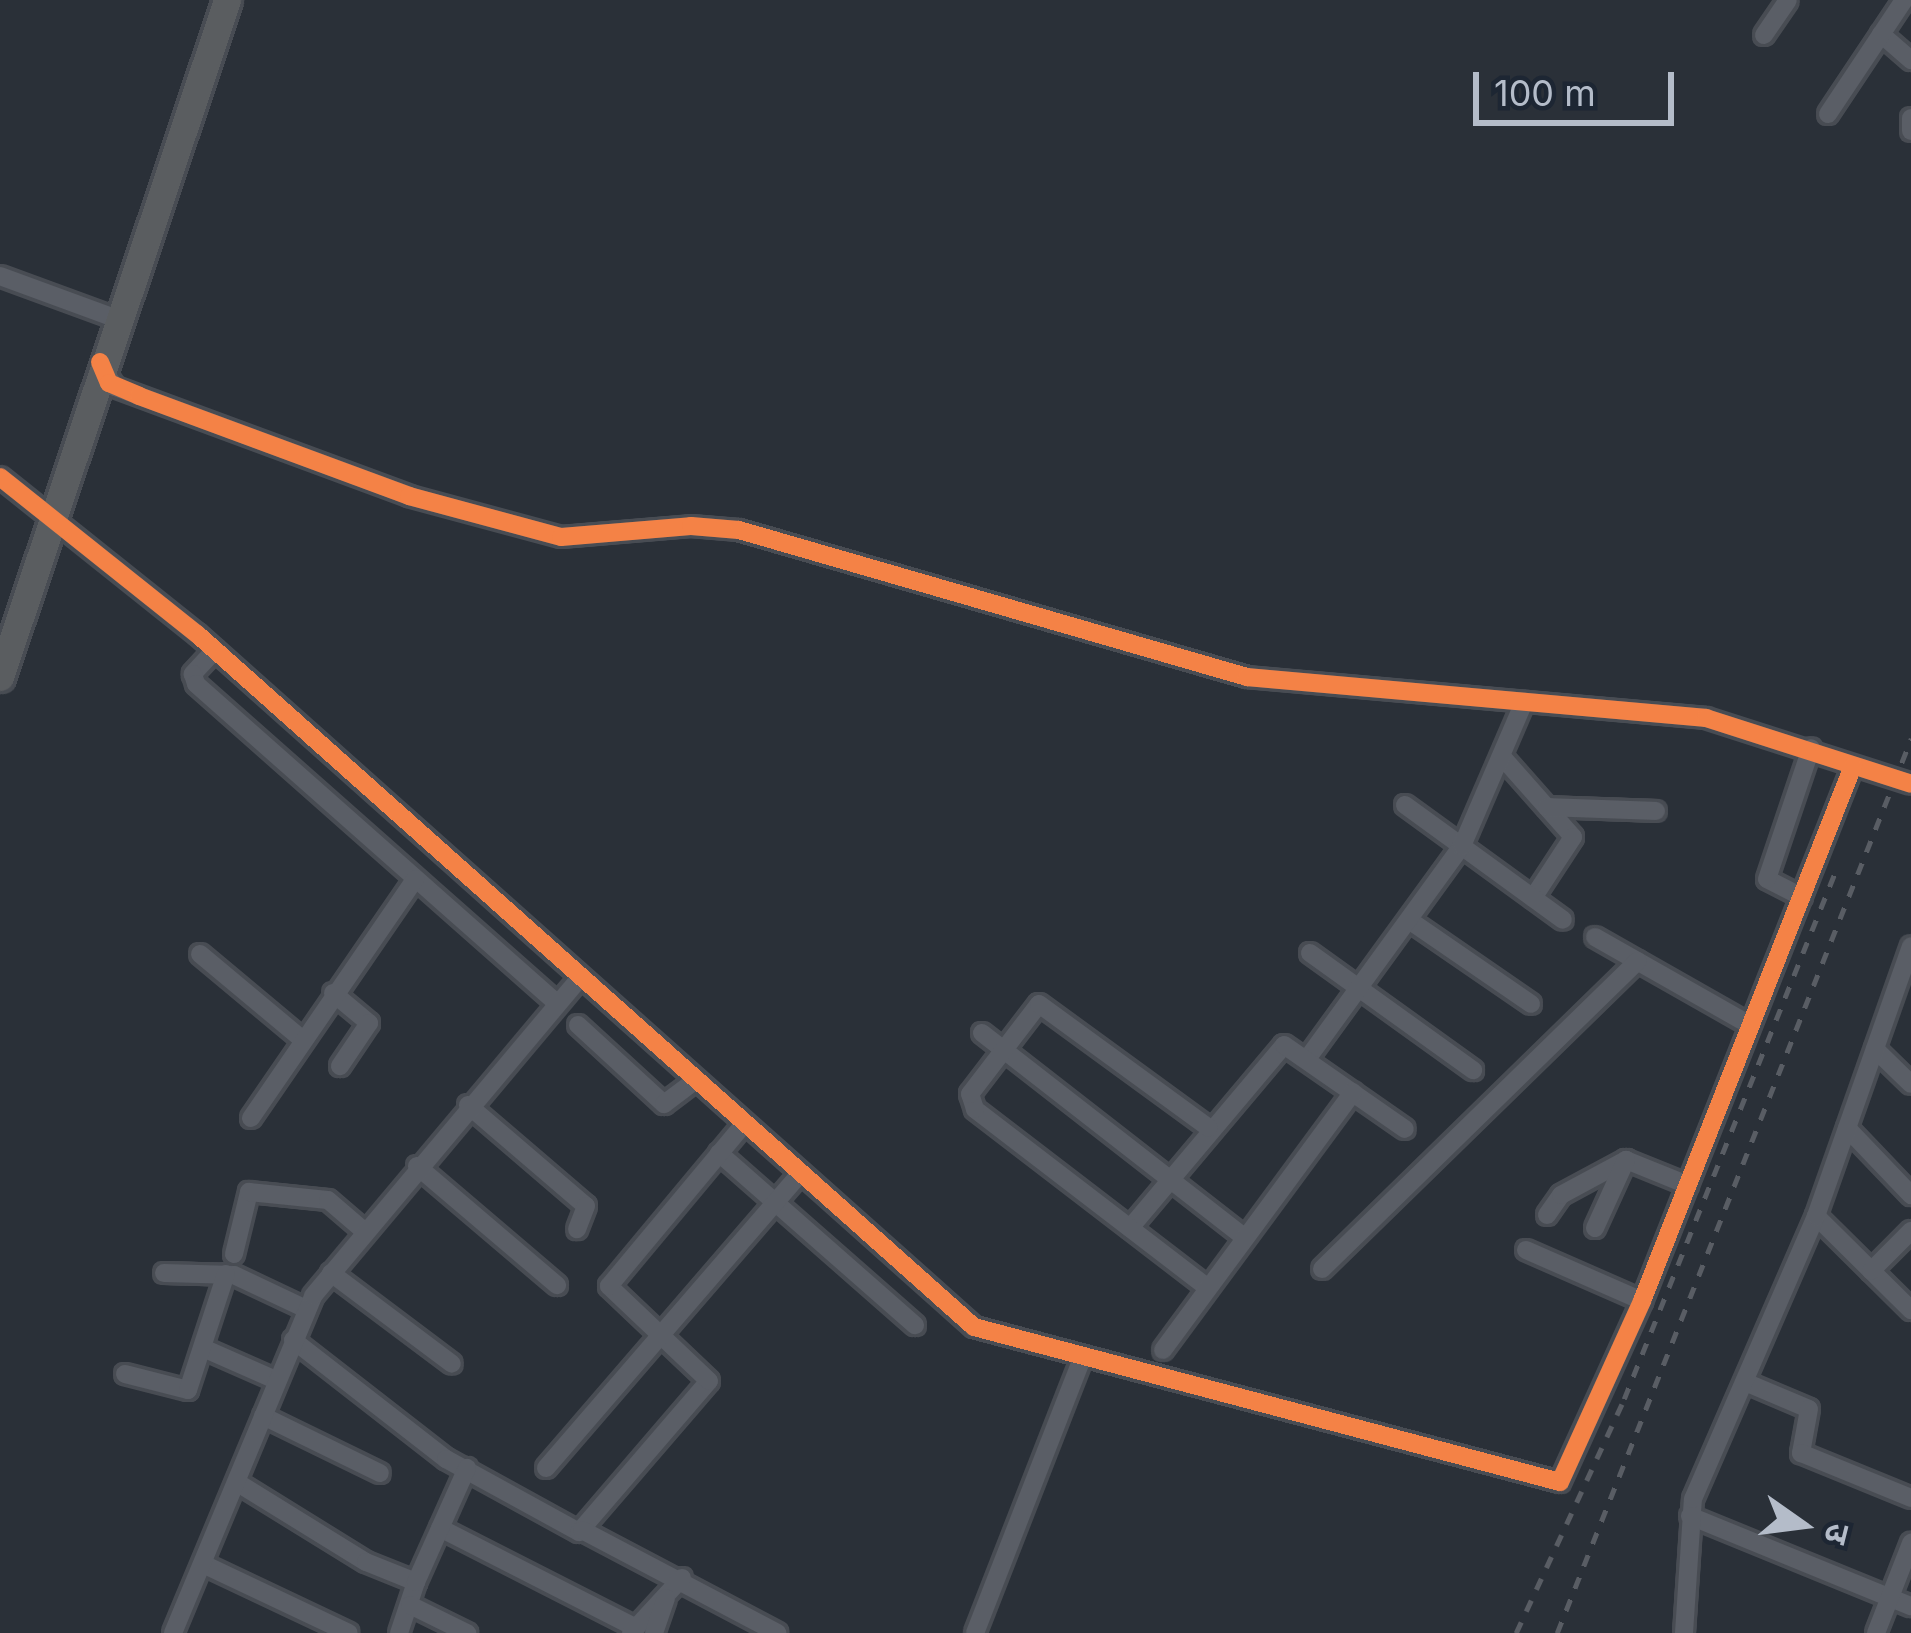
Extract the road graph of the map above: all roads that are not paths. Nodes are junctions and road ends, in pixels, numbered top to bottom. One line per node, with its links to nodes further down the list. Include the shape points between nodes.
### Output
1 (227, 0): 11 (highway)
2 (1788, 0): 5 (street)
3 (1904, 0): 4 (street)
4 (1881, 34): 6 (street); 7 (street)
5 (1764, 35)
6 (1911, 60)
7 (1828, 114)
8 (1911, 118): 9 (street)
9 (1911, 131)
10 (0, 276): 11 (street)
11 (115, 318): 12 (highway)
12 (100, 362): 13 (street, via 109,382); 14 (highway)
13 (140, 396): 14 (street); 19 (street, via 409,496 561,537 739,530 1246,677)
14 (87, 403): 16 (highway)
15 (0, 477): 16 (street)
16 (49, 520): 17 (street); 18 (highway)
17 (215, 650): 28 (street); 29 (street, via 193,674 196,684)
18 (0, 676)
19 (1524, 702): 20 (street, via 1706,718); 21 (street)
20 (1811, 748): 22 (street); 30 (street, via 1767,879)
21 (1504, 758): 25 (street); 27 (street)
22 (1853, 766): 23 (street); 30 (street)
23 (1911, 784)
24 (1405, 805): 27 (street)
25 (1547, 808): 26 (street); 31 (street, via 1574,842)
26 (1656, 811)
27 (1462, 846): 31 (street); 32 (street)
28 (444, 856): 29 (street); 39 (street)
29 (417, 881): 41 (street); 42 (street)
30 (1802, 897): 44 (street)
31 (1533, 898): 33 (street)
32 (1409, 920): 40 (street); 43 (street)
33 (1564, 920)
34 (1595, 937): 38 (street)
35 (1911, 946): 49 (street)
36 (1310, 953): 40 (street)
37 (200, 955): 47 (street)
38 (1638, 962): 44 (street); 80 (street)
39 (580, 978): 42 (street); 53 (street)
40 (1357, 991): 50 (street); 52 (street)
41 (333, 993): 47 (street); 51 (street, via 369,1023)
42 (556, 1002): 56 (street)
43 (1531, 1004)
44 (1750, 1024): 67 (street)
45 (578, 1025): 53 (street, via 664,1104)
46 (982, 1033): 48 (street)
47 (303, 1040): 57 (street)
48 (1003, 1049): 59 (street, via 1033,1007 1045,1005); 66 (street); 73 (street, via 970,1102)
49 (1875, 1049): 54 (street); 60 (street)
50 (1307, 1059): 55 (street); 59 (street, via 1276,1048)
51 (340, 1066)
52 (1473, 1070)
53 (694, 1081): 58 (street)
54 (1911, 1084)
55 (1353, 1092): 61 (street); 77 (street)
56 (468, 1105): 64 (street); 72 (street, via 586,1206)
57 (251, 1118)
58 (743, 1125): 62 (street); 65 (street)
59 (1209, 1128): 66 (street)
60 (1847, 1128): 68 (street); 71 (street)
61 (1405, 1129)
62 (719, 1153): 69 (street); 91 (street, via 609,1286)
63 (1625, 1160): 67 (street); 70 (street, via 1561,1195); 74 (street)
64 (417, 1166): 75 (street); 85 (street)
65 (799, 1175): 69 (street); 95 (street, via 974,1327)
66 (1169, 1177): 73 (street); 77 (street)
67 (1688, 1185): 87 (street)
68 (1911, 1195)
69 (775, 1204): 90 (street); 91 (street)
70 (1546, 1215)
71 (1816, 1216): 81 (street); 99 (street)
72 (577, 1228)
73 (1130, 1228): 86 (street)
74 (1595, 1228)
75 (364, 1231): 79 (street, via 328,1200 249,1192); 82 (street)
76 (1911, 1231): 81 (street)
77 (1245, 1238): 86 (street)
78 (1526, 1250): 87 (street)
79 (234, 1254)
80 (1322, 1269)
81 (1871, 1271): 89 (street)
82 (331, 1273): 88 (street); 96 (street)
83 (164, 1274): 84 (street)
84 (226, 1274): 88 (street); 93 (street)
85 (557, 1285)
86 (1208, 1288): 94 (street)
87 (1642, 1301): 95 (street, via 1560,1482)
88 (306, 1309): 92 (street)
89 (1911, 1310)
90 (915, 1324)
91 (662, 1338): 102 (street); 108 (street, via 709,1381)
92 (293, 1340): 98 (street); 101 (street)
93 (202, 1348): 97 (street, via 188,1390); 98 (street)
94 (1162, 1350)
95 (1082, 1358): 123 (street)
96 (452, 1364)
97 (125, 1374)
98 (276, 1380): 100 (street)
99 (1744, 1382): 105 (street, via 1809,1409 1801,1453); 106 (street)
100 (263, 1416): 103 (street); 104 (street)
101 (467, 1468): 107 (street); 108 (street)
102 (546, 1468)
103 (380, 1473)
104 (238, 1483): 110 (street); 112 (street, via 365,1562)
105 (1911, 1498)
106 (1690, 1516): 113 (street); 124 (street)
107 (440, 1528): 112 (street); 117 (street)
108 (582, 1530): 111 (street)
109 (1911, 1544): 113 (street)
110 (203, 1564): 118 (street); 119 (street)
111 (682, 1578): 116 (street); 117 (street)
112 (416, 1582): 114 (street)
113 (1889, 1599): 115 (street); 125 (street)
114 (410, 1605): 120 (street); 121 (street)
115 (1911, 1606)
116 (746, 1625): 122 (street)
117 (640, 1631)
118 (173, 1633)
119 (350, 1633)
120 (399, 1633)
121 (467, 1633)
122 (777, 1633)
123 (975, 1633)
124 (1684, 1633)
125 (1876, 1633)

